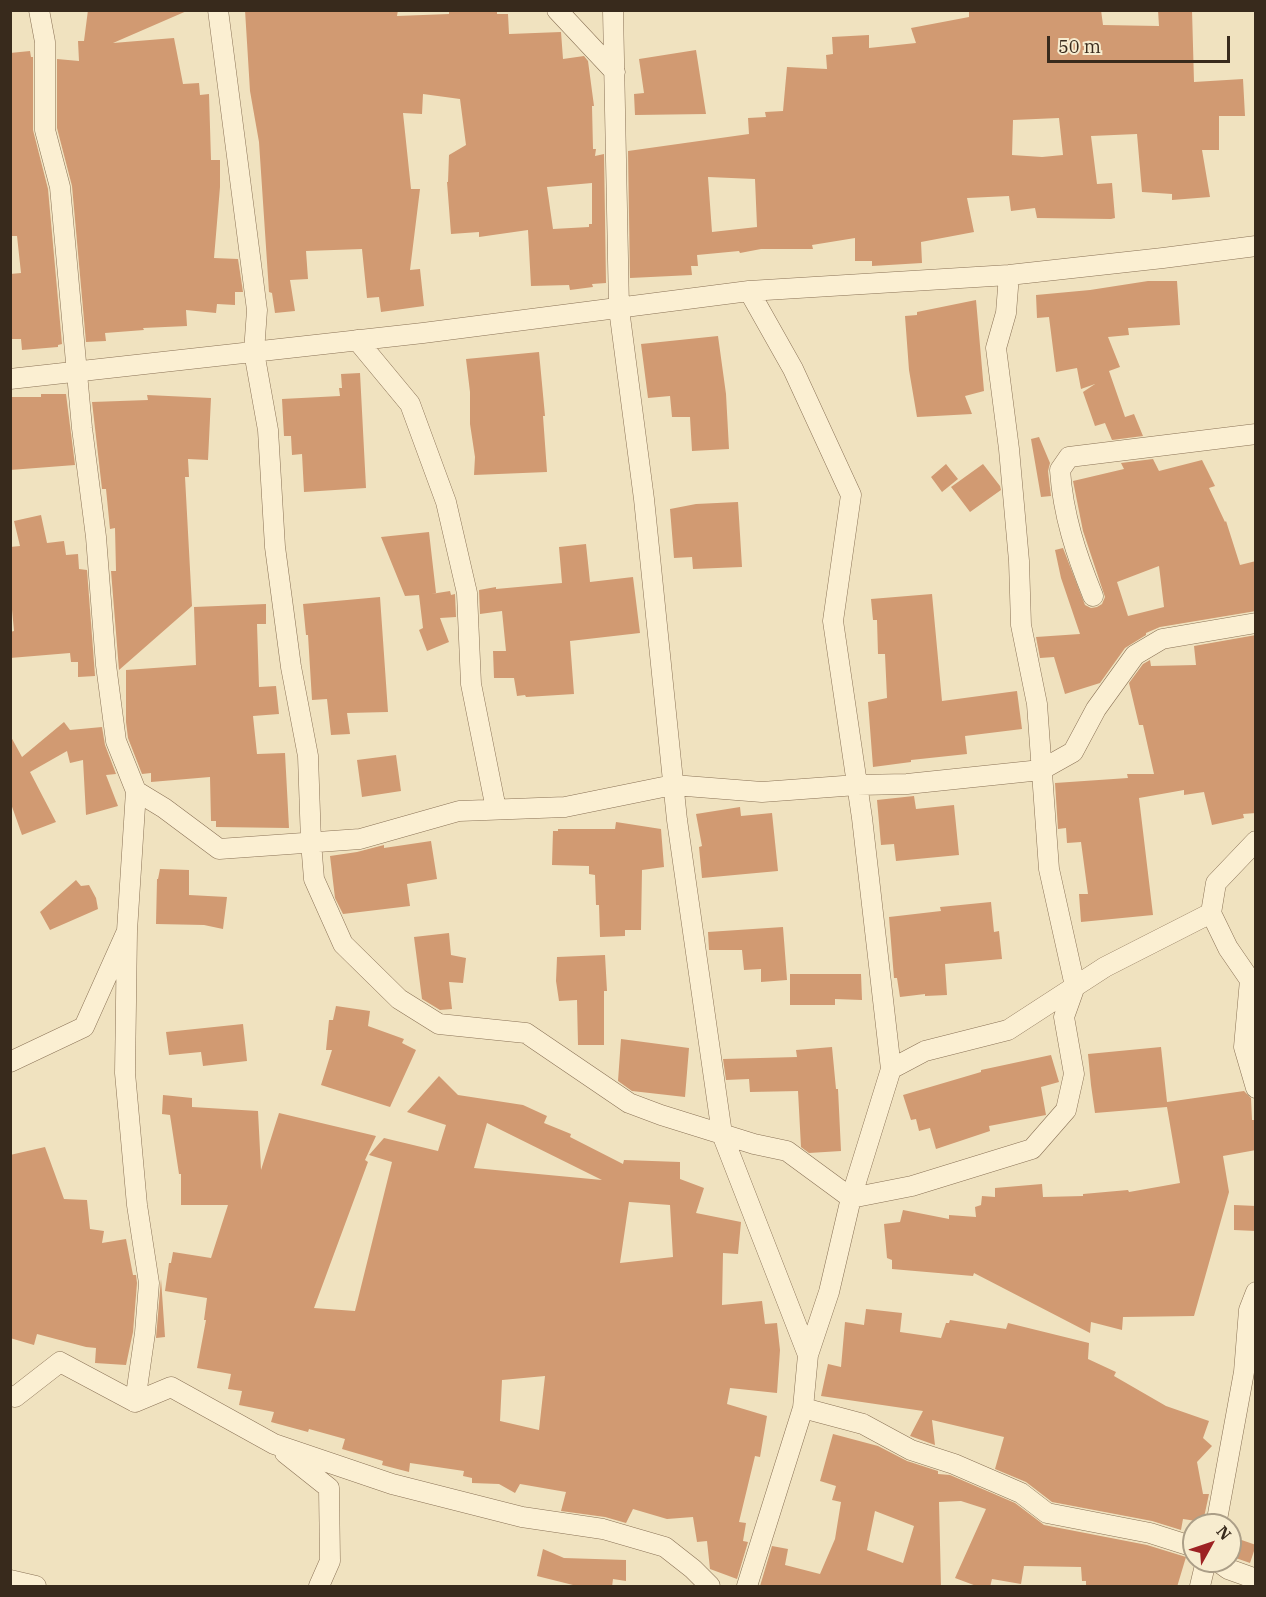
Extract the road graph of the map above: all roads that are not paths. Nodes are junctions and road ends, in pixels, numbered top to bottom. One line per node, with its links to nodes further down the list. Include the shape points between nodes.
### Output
1 (39, 10): 12 (street, via 45,42 45,130 60,187)
2 (218, 10): 11 (street, via 257,310)
3 (557, 10): 5 (street)
4 (614, 10): 5 (street)
5 (615, 72): 9 (street)
6 (1256, 246): 7 (street)
7 (1009, 275): 8 (street); 17 (street, via 1006,313 996,348 1009,449 1021,626 1037,704)
8 (749, 291): 9 (street); 19 (street, via 793,369 851,495 833,621)
9 (619, 309): 10 (street); 18 (street, via 644,499)
10 (357, 340): 11 (street); 21 (street, via 410,404 446,502 467,593 471,684)
11 (254, 352): 12 (street); 23 (street, via 268,430 275,547 288,645 308,756)
12 (79, 371): 13 (street); 20 (street, via 116,741)
13 (10, 379)
14 (1256, 434): 15 (street, via 1069,457 1060,470 1062,500 1071,538)
15 (1093, 596)
16 (1256, 622): 17 (street, via 1162,639 1135,655 1096,709 1073,752)
17 (1041, 770): 19 (street, via 907,784); 27 (street, via 1049,869)
18 (673, 785): 19 (street, via 762,792); 21 (street, via 566,807); 31 (street)
19 (857, 785): 29 (street)
20 (136, 791): 23 (street, via 219,849); 25 (street)
21 (496, 809): 23 (street, via 459,811 360,839)
22 (1256, 841): 24 (street, via 1216,883)
23 (310, 842): 31 (street, via 314,879 343,944 399,999 439,1024 526,1034 629,1103)
24 (1211, 913): 26 (street, via 1228,948); 27 (street)
25 (127, 931): 28 (street, via 84,1027); 36 (street, via 124,1073 149,1283)
26 (1253, 982): 30 (street, via 1244,1047)
27 (1076, 986): 29 (street, via 1008,1030 926,1052); 32 (street, via 1064,1017 1074,1074 1066,1110 1032,1149 912,1186)
28 (10, 1062)
29 (891, 1069): 32 (street)
30 (1256, 1088)
31 (722, 1134): 32 (street, via 787,1151); 34 (street)
32 (851, 1198): 34 (street, via 829,1292)
33 (1256, 1292): 39 (street, via 1249,1310 1244,1372)
34 (808, 1356): 37 (street)
35 (10, 1396): 36 (street, via 15,1397 60,1362)
36 (135, 1402): 38 (street, via 171,1387)
37 (803, 1408): 40 (street, via 863,1424 911,1450 1021,1493 1047,1513); 47 (street)
38 (274, 1444): 45 (street, via 328,1488 330,1561); 46 (street, via 392,1484 522,1517 603,1529 665,1548)
39 (1218, 1513)
40 (1182, 1543)
41 (1239, 1573): 42 (street)
42 (1256, 1579)
43 (10, 1580): 44 (street)
44 (36, 1587)
45 (319, 1587)
46 (710, 1587)
47 (747, 1587)

